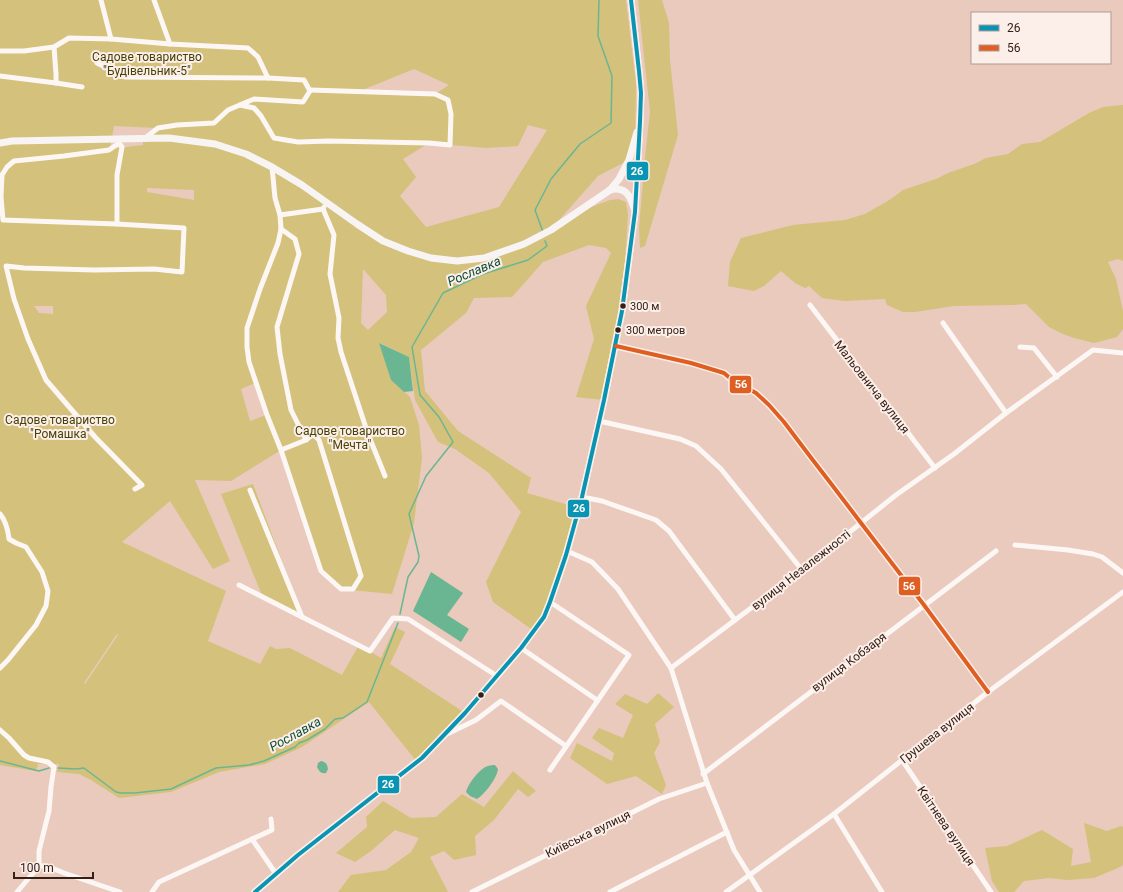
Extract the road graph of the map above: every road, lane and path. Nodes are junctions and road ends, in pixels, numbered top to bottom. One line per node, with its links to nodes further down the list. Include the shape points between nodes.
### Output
1 (101, 0): 4 (street)
2 (154, 0): 5 (street)
3 (631, 0): 15 (street, via 641,93)
4 (111, 39): 5 (street); 6 (street, via 69,38)
5 (170, 44): 10 (street, via 248,48 258,57)
6 (54, 47): 7 (street); 11 (street)
7 (0, 51)
8 (98, 63): 10 (street, via 125,77)
9 (0, 76): 11 (street)
10 (268, 78): 13 (street, via 304,80)
11 (56, 83): 12 (street)
12 (82, 87)
13 (310, 90): 14 (street, via 303,102 254,99); 14 (street, via 435,94 448,100 451,114 450,145 298,142 274,138 254,108)
14 (240, 105): 16 (street, via 228,110 214,123 158,128)
15 (640, 122): 20 (street, via 629,160); 22 (street)
16 (143, 139): 17 (street); 19 (street, via 169,138 215,144 246,154)
17 (119, 141): 18 (street); 24 (street, via 122,147 117,175); 24 (street, via 109,150 14,161 7,166 2,175 1,198 3,220)
18 (0, 143)
19 (272, 167): 21 (street, via 302,185); 23 (street, via 275,198)
20 (610, 190): 21 (street, via 551,230 524,244 484,258 457,261 431,258 383,241); 22 (street, via 624,191 632,200)
21 (325, 206): 23 (street); 37 (street, via 334,235 330,274 339,318 338,338 341,352)
22 (635, 212): 28 (street)
23 (280, 215): 25 (street)
24 (117, 224): 38 (street, via 184,228 182,272 154,269 94,270 6,266 28,339 46,380 95,437 142,485)
25 (281, 229): 34 (street, via 295,239 299,254 277,327 280,354 291,410); 35 (street, via 247,328 247,347 255,383)
26 (810, 305): 36 (street, Мальовнича вулиця)
27 (943, 323): 32 (street)
28 (616, 346): 33 (street); 42 (street, via 724,373 756,393 784,422)
29 (1020, 347): 31 (street, via 1034,348)
30 (1123, 353): 31 (street, вулиця Незалежності, via 1093,350)
31 (1057, 377): 32 (street, вулиця Незалежності)
32 (1006, 413): 36 (street, вулиця Незалежності)
33 (599, 421): 40 (street); 46 (street, via 680,439 696,446 721,469)
34 (306, 440): 35 (street); 35 (street, via 313,434 319,440 361,576 353,589 340,589 321,570)
35 (281, 450)
36 (935, 468): 42 (street, вулиця Незалежності)
37 (385, 476)
38 (135, 488)
39 (250, 490): 52 (street)
40 (582, 497): 44 (street); 53 (street, via 602,501 656,520 669,531)
41 (0, 514): 55 (street, via 7,527 9,539 26,547 32,554 42,572 48,591 46,606 36,625)
42 (860, 523): 46 (street, вулиця Незалежності); 51 (street)
43 (1015, 545): 47 (street, via 1093,554 1102,557)
44 (567, 551): 50 (street); 56 (street, via 592,562 618,589)
45 (996, 551): 51 (street, вулиця Кобзаря)
46 (802, 570): 53 (street, вулиця Незалежності)
47 (1123, 573)
48 (239, 584): 52 (street)
49 (1122, 593): 58 (street, Грушева вулиця)
50 (550, 602): 54 (street, via 544,617); 59 (street, via 629,655)
51 (924, 605): 58 (street); 65 (street, вулиця Кобзаря)
52 (302, 617): 57 (street, via 370,651 393,618 408,619)
53 (735, 620): 56 (street, вулиця Незалежності)
54 (521, 648): 57 (street); 59 (street)
55 (0, 668)
56 (671, 668): 65 (street)
57 (497, 676): 61 (street)
58 (988, 692): 63 (street, Грушева вулиця)
59 (598, 700): 62 (street)
60 (0, 730): 71 (street, via 24,755 48,762 54,767 49,811 39,851)
61 (446, 734): 62 (street, via 476,720 501,701); 72 (street, via 422,758)
62 (566, 746): 64 (street)
63 (902, 760): 67 (street, Грушева вулиця); 83 (street, Квітнева вулиця)
64 (550, 770)
65 (703, 774): 66 (street)
66 (707, 783): 69 (street); 78 (street, Київська вулиця, via 659,799)
67 (834, 814): 73 (street, Грушева вулиця); 82 (street)
68 (271, 819): 70 (street, via 272,830)
69 (727, 832): 73 (street); 79 (street)
70 (252, 839): 72 (street); 76 (street, via 159,882)
71 (39, 866): 74 (street); 75 (street, via 47,866)
72 (276, 874): 77 (street)
73 (750, 875): 80 (street, Грушева вулиця); 81 (street)
74 (17, 892)
75 (120, 892)
76 (152, 892)
77 (255, 892)
78 (472, 892)
79 (610, 892)
80 (726, 892)
81 (760, 892)
82 (882, 892)
83 (990, 892)

